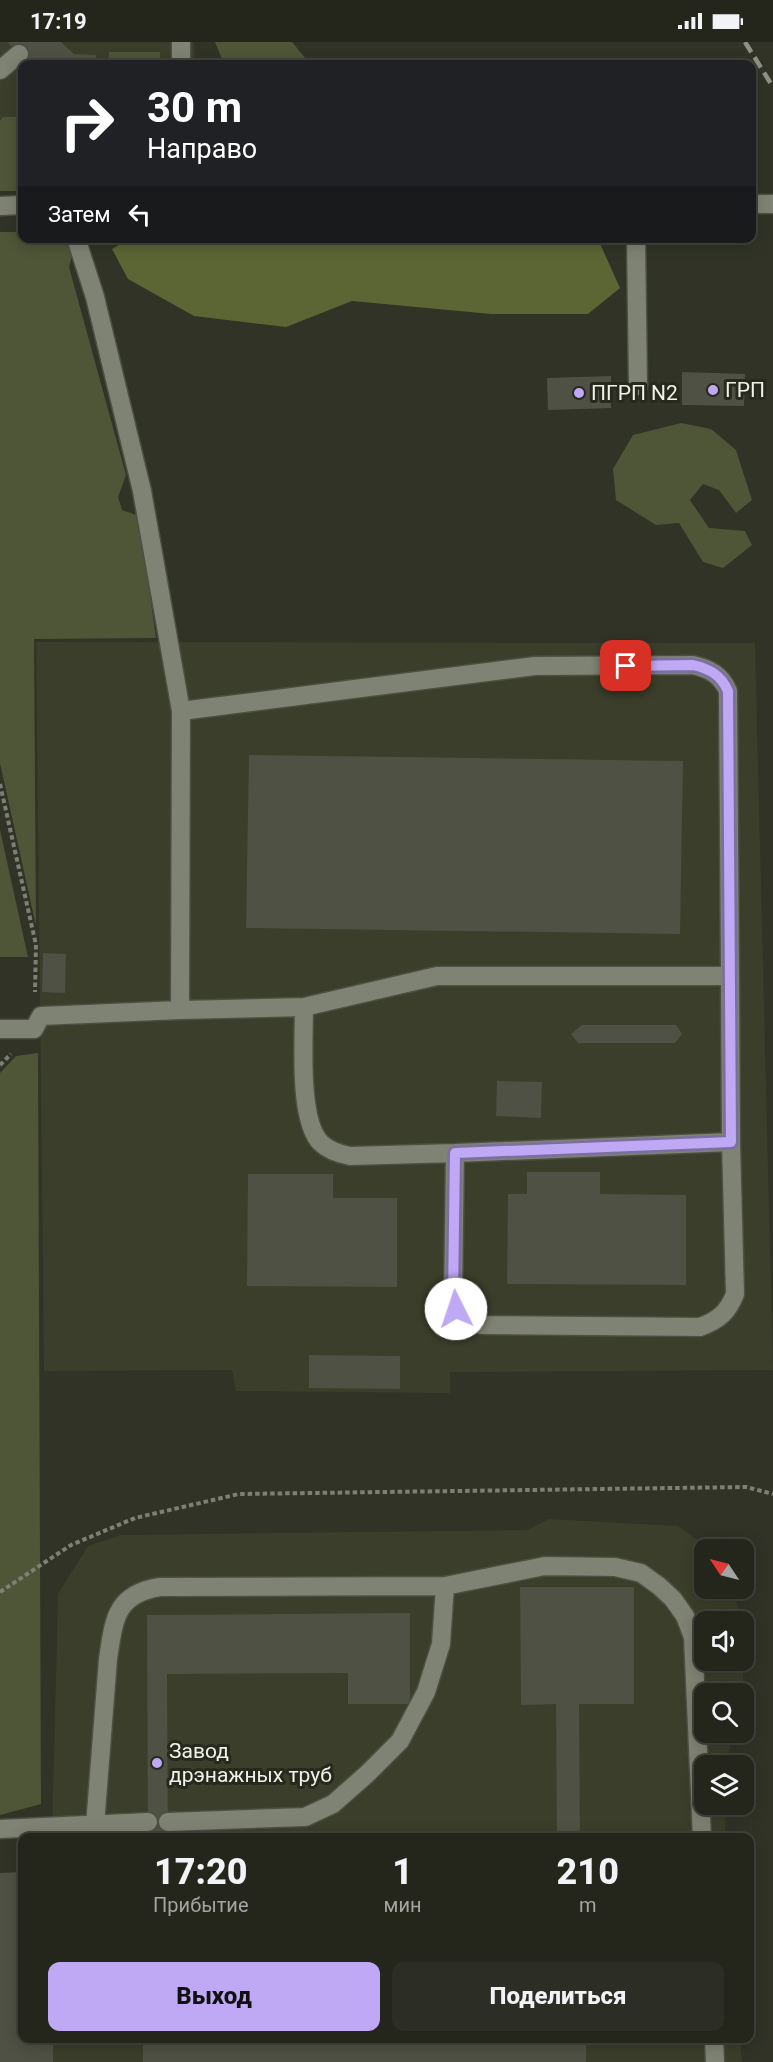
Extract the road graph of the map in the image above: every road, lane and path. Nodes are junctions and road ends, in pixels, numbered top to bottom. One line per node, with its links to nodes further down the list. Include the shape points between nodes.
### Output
1 (170, 42): 3 (street)
2 (19, 54): 4 (street)
3 (181, 55)
4 (0, 70)
5 (756, 204): 6 (street)
6 (773, 204)
7 (18, 205): 8 (street)
8 (0, 206)
9 (78, 243): 12 (street, via 95,297 142,491)
10 (636, 243): 11 (street)
11 (638, 386)
12 (181, 711): 14 (street, via 535,666 693,665 715,673 728,691); 16 (street)
13 (0, 784): 18 (path, via 36,945)
14 (730, 976): 15 (street, via 437,976); 20 (street)
15 (304, 1007): 16 (street); 21 (street, via 305,1107 311,1131 321,1144 350,1156)
16 (180, 1010): 18 (street, via 41,1016)
17 (0, 1029): 18 (street)
18 (34, 1029): 19 (path)
19 (0, 1065)
20 (731, 1142): 21 (street); 21 (street, via 735,1293 723,1315 700,1327 483,1325 463,1319 453,1298)
21 (455, 1153)
22 (773, 1494): 24 (path, via 746,1487 239,1494 135,1518 71,1545)
23 (445, 1586): 26 (street, via 441,1644 426,1692 400,1741 333,1804 305,1817); 28 (street, via 160,1587 140,1591 128,1599 112,1632 108,1659); 29 (street, via 545,1566 615,1567 641,1573 673,1599 693,1637)
24 (0, 1592)
25 (148, 1822): 28 (street)
26 (168, 1822)
27 (0, 1829): 28 (street)
28 (94, 1831)
29 (702, 1833)
30 (714, 2043): 31 (street)
31 (715, 2062)

